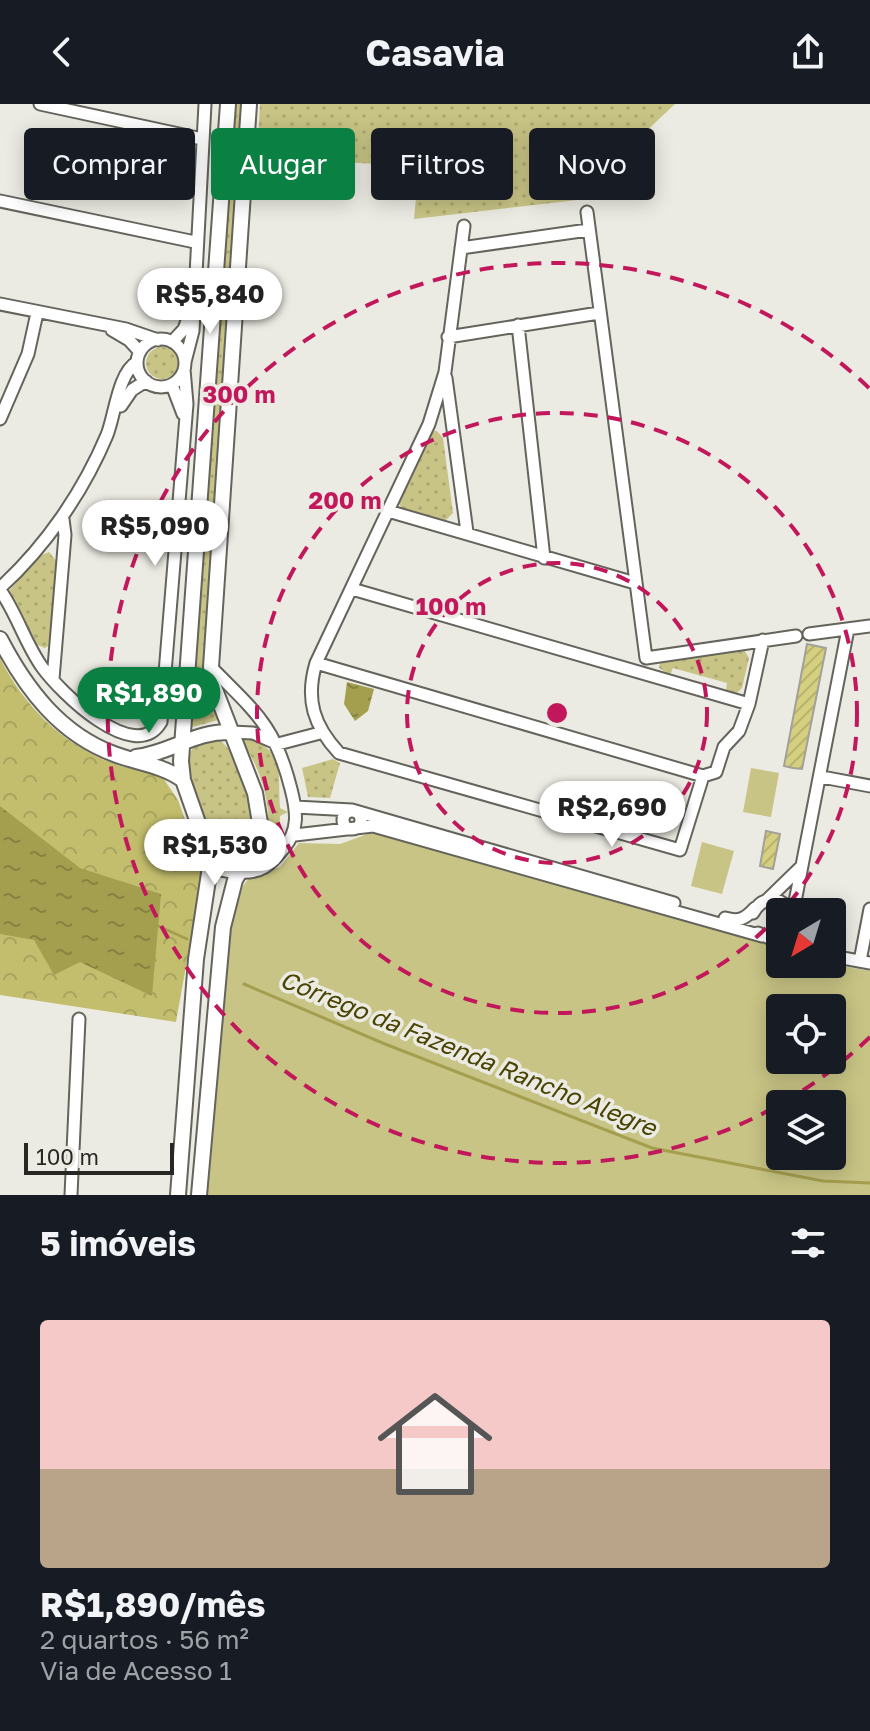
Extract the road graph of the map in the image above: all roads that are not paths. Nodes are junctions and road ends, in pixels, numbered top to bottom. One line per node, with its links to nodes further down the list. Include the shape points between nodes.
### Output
1 (40, 104): 5 (street)
2 (205, 104): 5 (street)
3 (228, 104): 52 (street)
4 (249, 104): 46 (street)
5 (202, 139): 10 (street)
6 (0, 201): 10 (street)
7 (587, 212): 9 (street)
8 (464, 226): 11 (street)
9 (588, 230): 11 (street); 15 (street)
10 (195, 242): 12 (street)
11 (461, 248): 18 (street)
12 (193, 303): 20 (street, via 187,324); 22 (street)
13 (0, 304): 14 (street)
14 (37, 313): 17 (street); 28 (street, via 28,354)
15 (599, 313): 16 (street); 35 (street)
16 (518, 325): 18 (street); 34 (street)
17 (104, 326): 19 (street); 21 (street, via 125,337)
18 (448, 337): 23 (street)
19 (158, 340): 20 (street); 21 (street)
20 (172, 342): 22 (street)
21 (138, 357): 24 (street); 26 (street)
22 (185, 366): 25 (street); 27 (street)
23 (445, 372): 29 (street); 30 (street)
24 (146, 381): 25 (street, via 158,387); 26 (street, via 132,390)
25 (172, 385): 27 (street)
26 (114, 416): 32 (street)
27 (184, 416): 48 (street, via 161,722 155,731 138,736 110,727 87,713)
28 (0, 419)
29 (429, 424): 30 (street); 31 (street)
30 (453, 429): 33 (street)
31 (388, 511): 33 (street); 37 (street)
32 (63, 519): 36 (street); 48 (street)
33 (467, 532): 34 (street)
34 (544, 558): 35 (street)
35 (635, 583): 44 (street)
36 (0, 589): 48 (street, via 35,657)
37 (352, 589): 45 (street); 47 (street)
38 (870, 626): 39 (street)
39 (848, 629): 40 (street); 56 (street)
40 (809, 634)
41 (796, 636): 43 (street)
42 (0, 639): 54 (street, via 27,686 56,718)
43 (763, 640): 44 (street); 49 (street)
44 (646, 658): 47 (street)
45 (316, 663): 51 (street, via 310,683); 55 (street)
46 (211, 667): 50 (street); 53 (street, via 261,717)
47 (647, 674): 49 (street)
48 (53, 679)
49 (749, 704): 55 (street, via 716,772)
50 (231, 732): 52 (street, via 207,731); 53 (street, via 253,733); 65 (street, via 252,782 260,823 255,846)
51 (320, 733): 53 (street); 55 (street, via 339,753 680,850)
52 (182, 743): 54 (street, via 149,755); 57 (street)
53 (278, 744): 59 (street)
54 (121, 757): 57 (street, via 166,769)
55 (703, 776)
56 (822, 777): 58 (street); 64 (street)
57 (183, 780): 63 (street)
58 (870, 786)
59 (295, 807): 60 (street); 62 (street)
60 (352, 810): 61 (street, via 361,822); 69 (street, via 736,921)
61 (353, 830): 62 (street); 71 (street, via 373,826)
62 (295, 835): 65 (street, via 269,867)
63 (211, 860): 65 (street, via 218,868); 76 (street, via 195,973)
64 (802, 867): 66 (street); 67 (street)
65 (238, 872): 77 (street, via 223,927)
66 (769, 898)
67 (795, 898)
68 (766, 901): 69 (street)
69 (755, 908): 71 (street, via 754,927)
70 (870, 909): 73 (street)
71 (762, 936): 72 (street)
72 (766, 936)
73 (865, 962)
74 (79, 1019): 75 (street)
75 (71, 1195)
76 (178, 1195)
77 (199, 1195)

